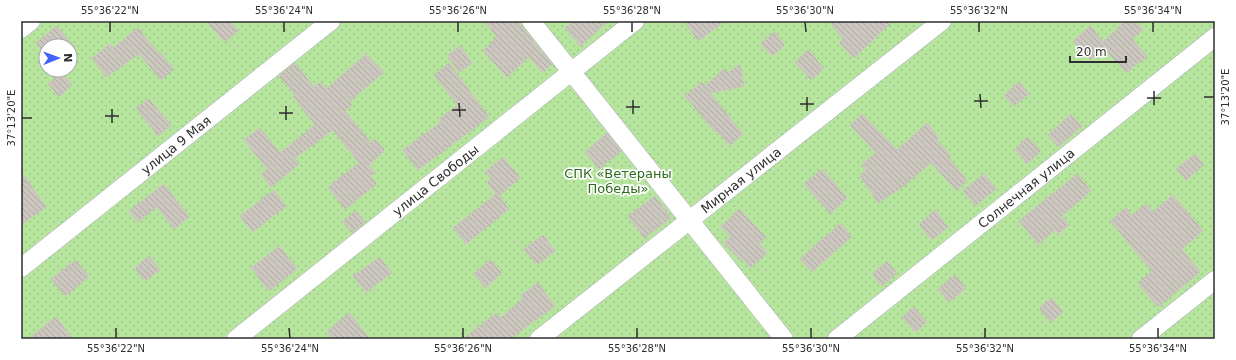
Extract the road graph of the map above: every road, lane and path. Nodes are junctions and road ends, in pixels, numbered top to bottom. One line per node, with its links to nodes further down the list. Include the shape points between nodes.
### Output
1 (31, 21): 6 (street)
2 (331, 21): 10 (street, улица 9 Мая)
3 (531, 21): 8 (street)
4 (635, 21): 8 (street, улица Свободы)
5 (942, 21): 9 (street, Мирная улица)
6 (21, 29)
7 (1215, 37): 15 (street, Солнечная улица)
8 (572, 72): 9 (street); 12 (street, улица Свободы)
9 (690, 220): 13 (street, Мирная улица); 14 (street)
10 (21, 268)
11 (1215, 280): 16 (street)
12 (236, 339)
13 (539, 339)
14 (784, 339)
15 (837, 339)
16 (1141, 339)

